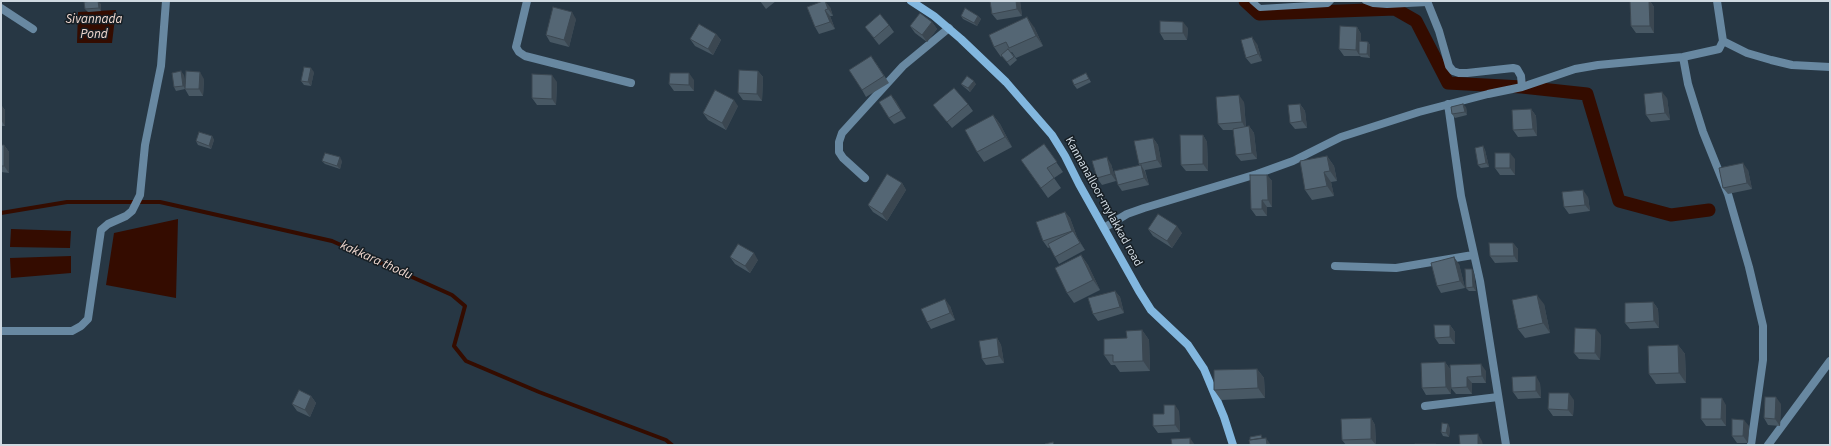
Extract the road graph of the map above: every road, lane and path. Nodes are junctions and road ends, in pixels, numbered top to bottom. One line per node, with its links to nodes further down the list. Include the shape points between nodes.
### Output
1 (166, 1): 22 (street, via 161,66 145,145 140,195 132,211 102,230 88,319 72,331)
2 (527, 1): 15 (street, via 516,47 519,52 525,56)
3 (911, 1): 10 (main road, Kannanalloor-mylakkad road)
4 (1252, 1): 5 (lane, via 1260,8 1328,4)
5 (1331, 1)
6 (1365, 1): 8 (lane, via 1373,4)
7 (1717, 1): 12 (street)
8 (1427, 2): 16 (street, via 1453,71 1468,74 1513,68 1517,69 1521,76)
9 (1, 8): 11 (street)
10 (949, 28): 18 (street, via 903,66 842,133 839,152); 19 (main road, Kannanalloor-mylakkad road, via 1006,82 1052,135)
11 (33, 29)
12 (1723, 41): 13 (street, via 1719,49); 14 (street, via 1747,53 1771,60 1792,65)
13 (1683, 57): 16 (street, via 1575,69); 28 (street, via 1688,84 1703,132 1728,194 1750,267 1763,326 1763,360)
14 (1830, 67)
15 (631, 83)
16 (1522, 87): 17 (street)
17 (1448, 104): 19 (street, via 1341,138 1293,161 1258,174 1126,214); 20 (street, via 1461,196)
18 (865, 178)
19 (1104, 228): 26 (main road, Kannanalloor-mylakkad road, via 1139,292 1152,310 1188,346 1204,369)
20 (1473, 255): 21 (street, via 1396,268); 24 (street, via 1480,281)
21 (1335, 266)
22 (1, 331)
23 (1830, 361): 29 (street)
24 (1498, 397): 25 (street); 27 (street)
25 (1425, 406)
26 (1233, 445)
27 (1506, 445)
28 (1751, 445)
29 (1768, 445)

